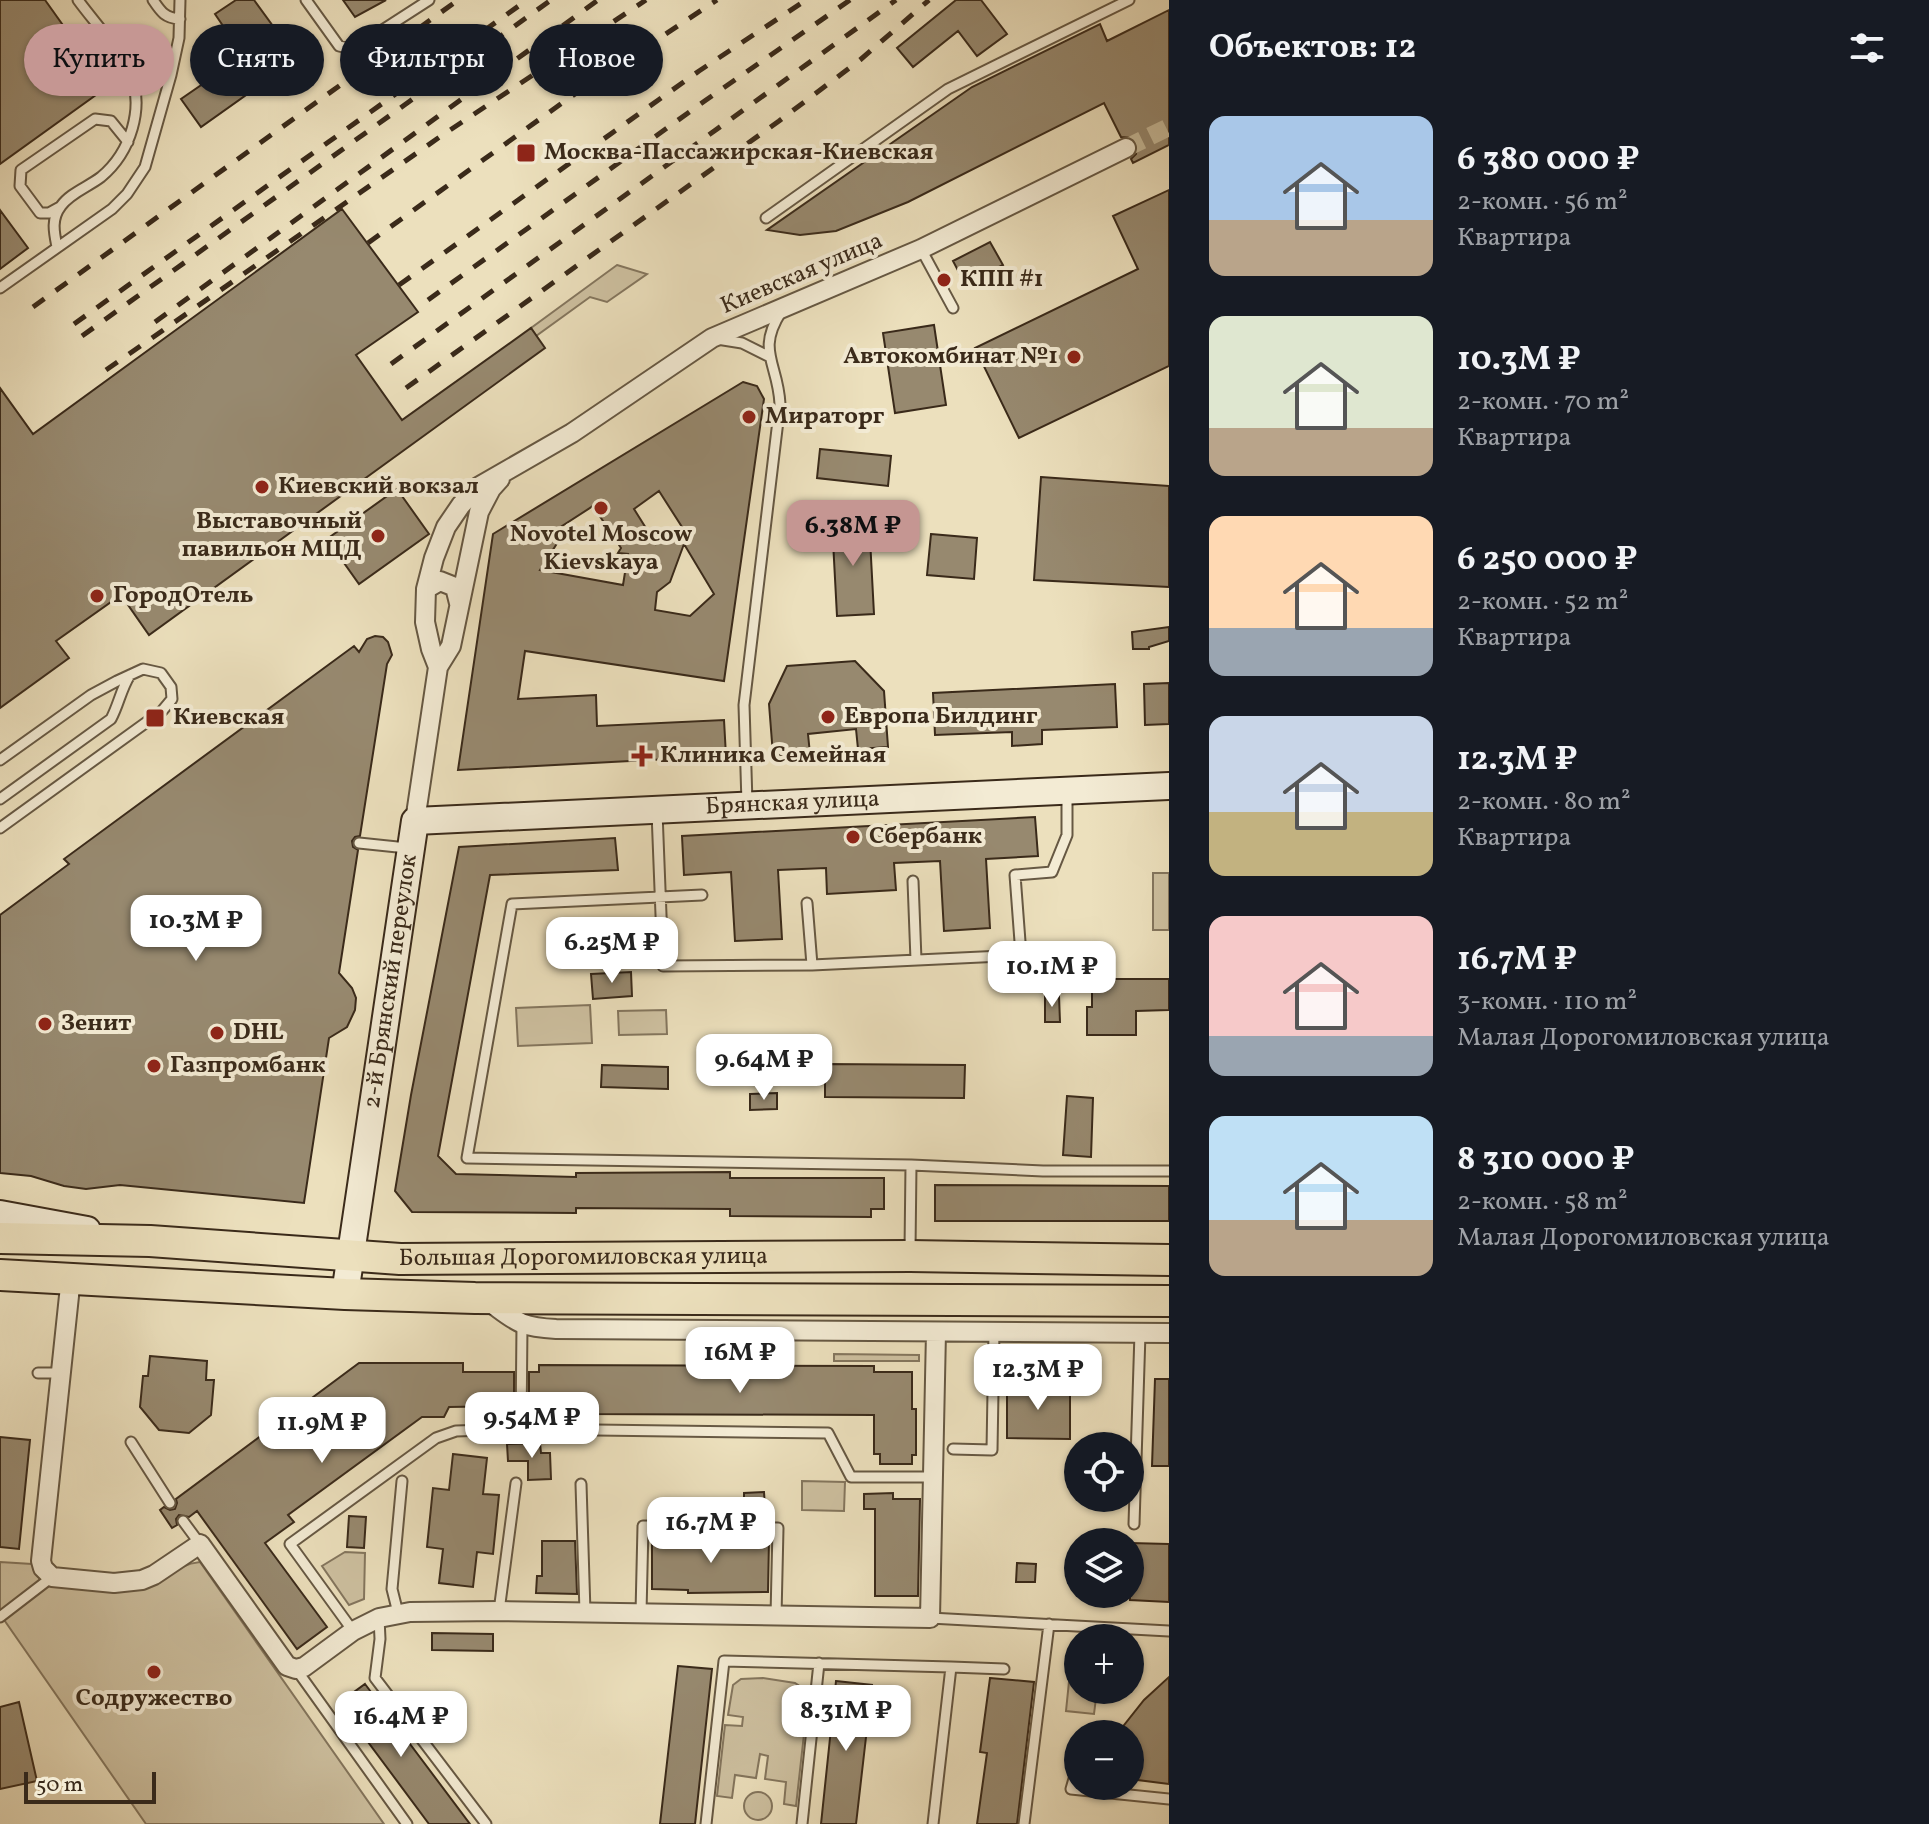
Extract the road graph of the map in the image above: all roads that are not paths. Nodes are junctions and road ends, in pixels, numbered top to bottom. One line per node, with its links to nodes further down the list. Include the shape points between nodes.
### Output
1 (78, 0): 8 (lane, via 128,69 135,104)
2 (153, 0): 7 (lane, via 161,13)
3 (180, 0): 7 (lane)
4 (306, 0): 5 (lane, via 339,46 353,49)
5 (429, 0)
6 (1129, 0): 11 (lane, via 948,89)
7 (180, 19): 12 (lane, via 171,75 145,167 112,209)
8 (128, 142): 10 (lane, via 101,177); 10 (lane, via 111,121 95,119 21,170 20,186 40,213)
9 (1126, 148): 13 (street, Киевская улица)
10 (60, 207): 12 (lane, via 53,229)
11 (766, 218)
12 (57, 247): 14 (lane)
13 (921, 249): 15 (lane); 16 (street, Киевская улица)
14 (0, 288)
15 (953, 308)
16 (782, 311): 17 (street, Киевская улица); 18 (lane, via 772,326)
17 (712, 338): 18 (lane, via 758,348); 19 (street, Киевская улица)
18 (770, 357): 28 (lane, via 780,404 744,705)
19 (510, 469): 20 (street, 2-й Брянский переулок, via 478,487 452,517); 21 (street, 2-й Брянский переулок, via 479,512)
20 (426, 589): 21 (street, via 449,582); 22 (street, 2-й Брянский переулок, via 425,622)
21 (459, 603): 22 (street, 2-й Брянский переулок, via 451,646)
22 (438, 667): 30 (street, 2-й Брянский переулок)
23 (130, 675): 24 (lane, via 91,695); 27 (lane, via 111,719); 31 (lane, via 143,669 161,673 172,699)
24 (0, 760)
25 (1169, 786): 26 (street, Брянская улица)
26 (1067, 792): 28 (street, Брянская улица); 38 (lane, via 1067,835 1052,872 1015,875 1021,955)
27 (0, 799)
28 (747, 806): 29 (street, Брянская улица)
29 (657, 809): 30 (street, Брянская улица); 36 (lane)
30 (415, 821): 33 (street, 2-й Брянский переулок)
31 (0, 828)
32 (359, 843): 33 (lane)
33 (410, 848): 46 (street, 2-й Брянский переулок)
34 (913, 881): 38 (lane)
35 (702, 895): 36 (lane)
36 (660, 897): 39 (lane, via 663,966); 40 (lane, via 512,904 467,1158)
37 (807, 903): 39 (lane)
38 (916, 960): 39 (lane)
39 (812, 965)
40 (911, 1165): 41 (lane); 45 (lane)
41 (1169, 1171)
42 (0, 1214): 44 (street)
43 (0, 1238): 44 (main road, Большая Дорогомиловская улица)
44 (150, 1241): 46 (main road, Большая Дорогомиловская улица)
45 (910, 1256): 47 (main road, Большая Дорогомиловская улица); 48 (main road, Большая Дорогомиловская улица)
46 (350, 1257): 47 (main road, Большая Дорогомиловская улица); 51 (street, 2-й Брянский переулок)
47 (482, 1259): 52 (street, via 467,1266 462,1279 467,1292)
48 (1169, 1260)
49 (0, 1275): 50 (main road, Большая Дорогомиловская улица)
50 (71, 1277): 51 (main road, Большая Дорогомиловская улица); 60 (street)
51 (345, 1294): 52 (main road, Большая Дорогомиловская улица)
52 (480, 1298): 53 (main road, Большая Дорогомиловская улица); 54 (street)
53 (1169, 1301)
54 (522, 1325): 55 (street); 61 (lane)
55 (936, 1332): 56 (street); 64 (street)
56 (994, 1332): 57 (street); 63 (lane, via 992,1450)
57 (1140, 1333): 58 (street); 70 (lane)
58 (1169, 1333)
59 (38, 1373): 60 (lane)
60 (61, 1373): 72 (street, via 41,1561)
61 (521, 1429): 64 (lane, via 828,1433 851,1477); 81 (lane, via 456,1431 436,1438 290,1544)
62 (131, 1442): 68 (lane)
63 (953, 1449)
64 (934, 1477): 79 (street)
65 (402, 1481): 76 (lane)
66 (516, 1483): 73 (lane)
67 (581, 1484): 74 (lane)
68 (170, 1503)
69 (183, 1521): 71 (lane)
70 (1134, 1524)
71 (200, 1544): 72 (street, via 142,1580); 85 (street, via 287,1666)
72 (52, 1577): 78 (lane)
73 (499, 1611): 74 (street); 76 (street)
74 (585, 1612): 75 (street)
75 (641, 1613): 77 (street); 77 (lane, via 643,1526 778,1528)
76 (388, 1616): 81 (street); 90 (lane, via 375,1678)
77 (776, 1616): 79 (street)
78 (0, 1617)
79 (930, 1618): 80 (lane)
80 (1049, 1624): 82 (lane); 94 (lane)
81 (353, 1631): 85 (street)
82 (1169, 1631)
83 (819, 1663): 84 (lane); 91 (lane, via 724,1661); 92 (lane)
84 (951, 1667): 86 (lane); 93 (lane)
85 (296, 1669): 89 (lane)
86 (1004, 1669)
87 (1144, 1796): 88 (lane)
88 (1169, 1799)
89 (407, 1824)
90 (486, 1824)
91 (706, 1824)
92 (802, 1824)
93 (933, 1824)
94 (1024, 1824)

